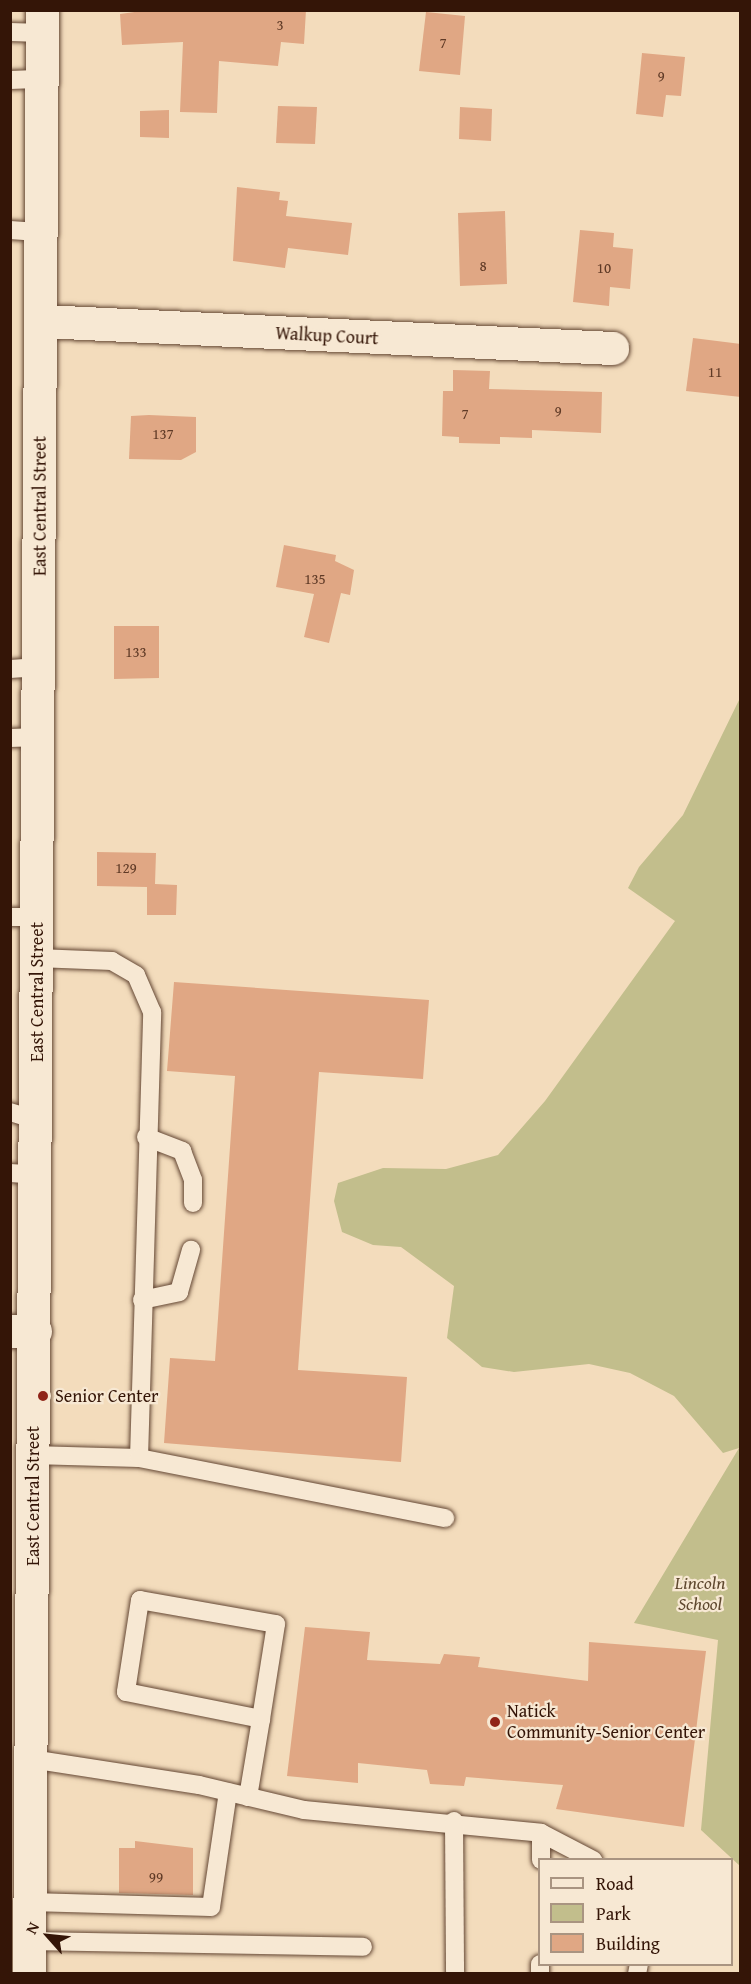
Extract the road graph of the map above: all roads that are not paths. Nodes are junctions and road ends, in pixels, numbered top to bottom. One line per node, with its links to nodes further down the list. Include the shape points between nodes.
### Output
1 (42, 22): 2 (lane); 3 (main road, East Central Street)
2 (10, 32)
3 (43, 79): 4 (lane); 5 (main road, East Central Street)
4 (10, 80)
5 (26, 231): 6 (main road, East Central Street)
6 (42, 321): 7 (main road, Walkup Court); 8 (main road, East Central Street)
7 (612, 348)
8 (25, 668): 9 (main road, East Central Street)
9 (25, 737): 10 (main road, East Central Street)
10 (24, 917): 11 (main road, East Central Street)
11 (37, 958): 12 (main road, East Central Street); 13 (lane, via 112,961 136,975 152,1012)
12 (23, 1116): 14 (main road, East Central Street)
13 (146, 1137): 15 (lane, via 182,1150 193,1180); 17 (lane)
14 (23, 1174): 18 (main road, East Central Street)
15 (193, 1203)
16 (191, 1250): 17 (lane, via 179,1292)
17 (142, 1300): 20 (lane)
18 (23, 1330): 19 (main road, East Central Street)
19 (32, 1455): 20 (lane); 23 (main road, East Central Street)
20 (139, 1458): 21 (lane)
21 (445, 1518)
22 (261, 1719): 22 (lane, via 276,1624 140,1600 126,1692); 25 (lane)
23 (31, 1759): 24 (lane); 30 (main road, East Central Street)
24 (228, 1792): 25 (lane); 30 (lane, via 211,1907)
25 (248, 1797): 26 (lane, via 304,1810)
26 (454, 1821): 27 (lane); 34 (lane)
27 (541, 1833): 28 (lane); 29 (lane)
28 (541, 1858)
29 (589, 1858)
30 (30, 1902): 31 (main road, East Central Street)
31 (29, 1941): 32 (lane); 33 (main road, East Central Street)
32 (363, 1947)
33 (29, 1974)
34 (455, 1974)

